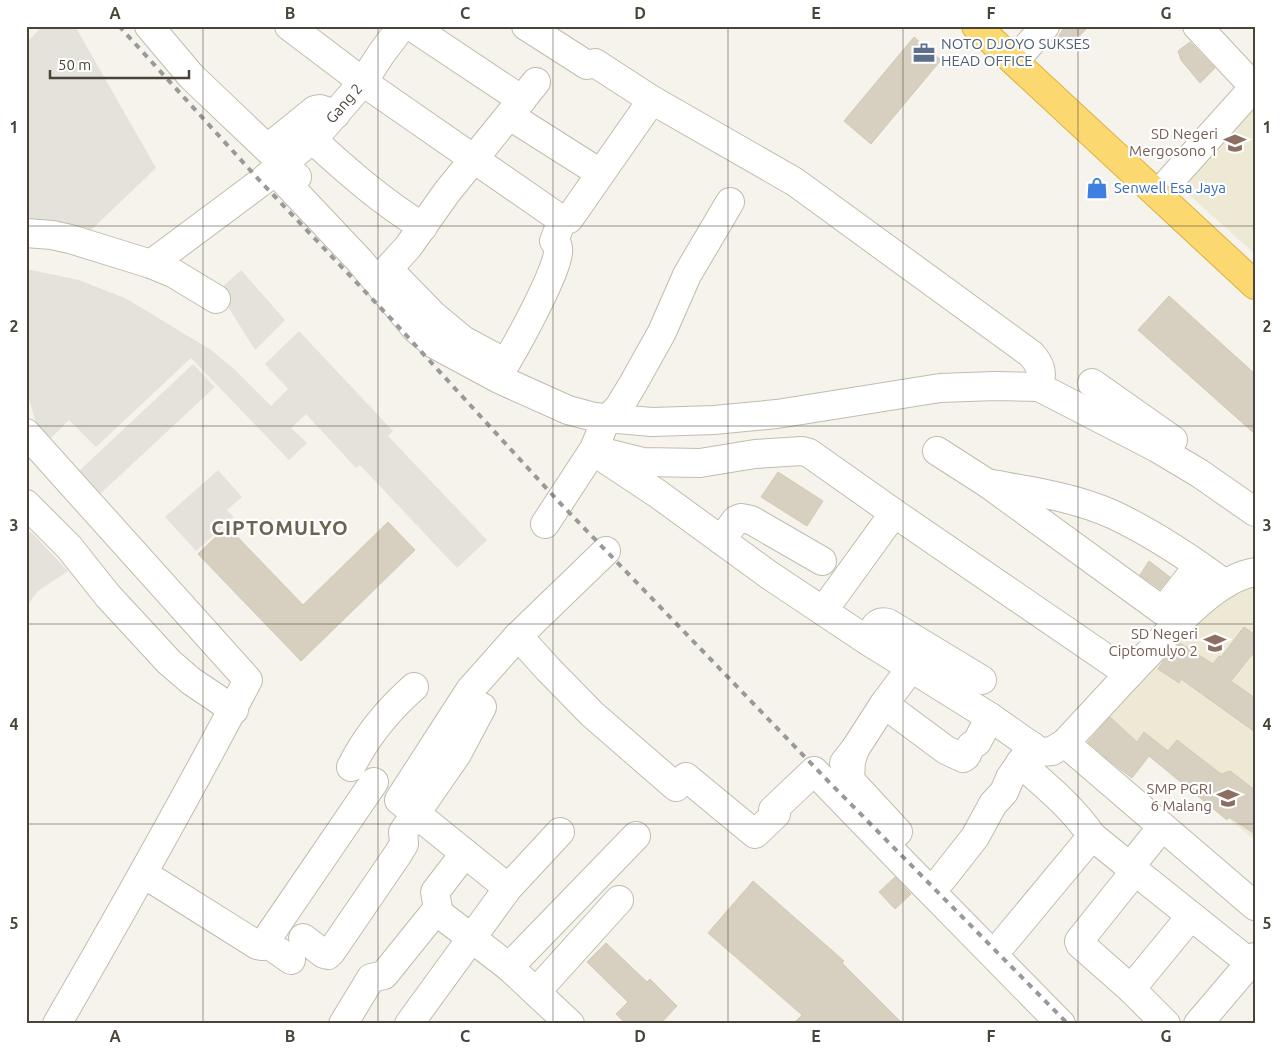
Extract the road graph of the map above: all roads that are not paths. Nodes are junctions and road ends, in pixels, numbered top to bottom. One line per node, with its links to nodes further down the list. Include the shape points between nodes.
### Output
1 (150, 26): 17 (street, via 191,76)
2 (289, 26): 10 (street)
3 (402, 26): 10 (street, Gang 2)
4 (411, 26): 12 (street)
5 (526, 26): 13 (street, via 587,65 595,64)
6 (976, 26): 9 (highway)
7 (1045, 26): 9 (street)
8 (1197, 26): 11 (street)
9 (1015, 62): 19 (highway)
10 (363, 82): 14 (street, Gang 2); 16 (street)
11 (1254, 87): 19 (street)
12 (522, 99): 16 (street); 18 (street)
13 (652, 100): 18 (street); 29 (street, via 796,182 1019,344 1040,367)
14 (336, 114): 15 (street, Gang 2); 17 (street, via 320,108 316,110)
15 (312, 139): 17 (street, Gang 2); 22 (street, via 352,176)
16 (474, 160): 21 (street); 22 (street)
17 (275, 161): 24 (street, via 261,182); 25 (street, via 336,214); 30 (street, via 416,329 434,344 499,379 568,410)
18 (600, 173): 21 (street, via 568,219)
19 (1158, 194): 26 (highway)
20 (730, 202): 30 (street, via 687,275 653,349 619,407)
21 (562, 220): 25 (street, via 554,242 559,250 554,267 540,301 506,363 463,340)
22 (423, 227): 25 (street)
23 (26, 233): 24 (street, via 70,239)
24 (151, 264): 27 (street, via 173,273)
25 (388, 269)
26 (1255, 285)
27 (216, 299)
28 (1092, 383): 36 (street, via 1198,457)
29 (1039, 387): 30 (street, via 940,388 777,414 714,420 652,422); 37 (street, via 1157,448)
30 (607, 419): 32 (street)
31 (26, 433): 55 (street, via 248,680)
32 (594, 450): 38 (street, via 643,462 700,463 755,454 802,451); 39 (street); 40 (street)
33 (937, 451): 34 (street)
34 (987, 483): 43 (street, via 1059,497 1112,514 1167,543); 43 (street, via 1163,611)
35 (26, 504): 55 (street, via 69,547 108,596 169,662)
36 (1255, 504)
37 (1255, 512)
38 (894, 514): 46 (street); 50 (street)
39 (546, 524)
40 (721, 540): 42 (street, via 736,520 745,518); 46 (street)
41 (606, 551): 47 (street)
42 (822, 561)
43 (1199, 565): 45 (street)
44 (1255, 572): 45 (street)
45 (1226, 584): 50 (street, via 1192,608)
46 (823, 611): 48 (street)
47 (518, 636): 62 (street, via 592,714 676,787 686,777 755,834 814,771); 63 (street, via 470,690 399,800)
48 (868, 640): 49 (street); 51 (street, via 878,622 888,623)
49 (911, 668): 53 (street); 56 (street)
50 (1129, 674): 57 (street)
51 (982, 680)
52 (414, 687): 60 (street, via 385,717 359,750)
53 (884, 704): 56 (street, via 946,750 963,758 977,742); 58 (street)
54 (482, 707): 63 (street, via 457,754)
55 (234, 710): 70 (street)
56 (990, 717): 59 (street)
57 (1065, 743): 59 (street, via 1046,752); 64 (street)
58 (855, 749): 62 (street); 71 (street, via 850,780)
59 (1026, 755): 67 (street); 71 (street, via 975,837)
60 (351, 766)
61 (374, 782): 78 (street)
62 (827, 784): 88 (street)
63 (415, 813): 68 (street); 78 (street, via 403,832 401,849 328,955)
64 (1162, 827): 69 (street, via 1137,858); 74 (street)
65 (560, 832): 72 (street)
66 (636, 836): 81 (street)
67 (1092, 836): 69 (street); 79 (street)
68 (465, 853): 72 (street); 75 (street, via 436,892)
69 (1135, 871): 76 (street); 82 (street, via 1079,940)
70 (144, 874): 78 (street, via 257,945 262,946); 84 (street)
71 (942, 879): 79 (street)
72 (508, 888): 77 (street)
73 (619, 900): 83 (street)
74 (1255, 906)
75 (436, 911): 77 (street); 85 (street, via 384,975 371,978)
76 (1191, 916): 80 (street); 82 (street)
77 (472, 938): 81 (street); 86 (street)
78 (265, 942)
79 (1004, 942): 89 (street)
80 (1252, 960): 91 (street)
81 (509, 968): 83 (street)
82 (1131, 989): 90 (street)
83 (536, 992): 87 (street)
84 (57, 1024)
85 (343, 1024)
86 (409, 1024)
87 (570, 1024)
88 (1061, 1024)
89 (1082, 1024)
90 (1166, 1024)
91 (1198, 1024)

